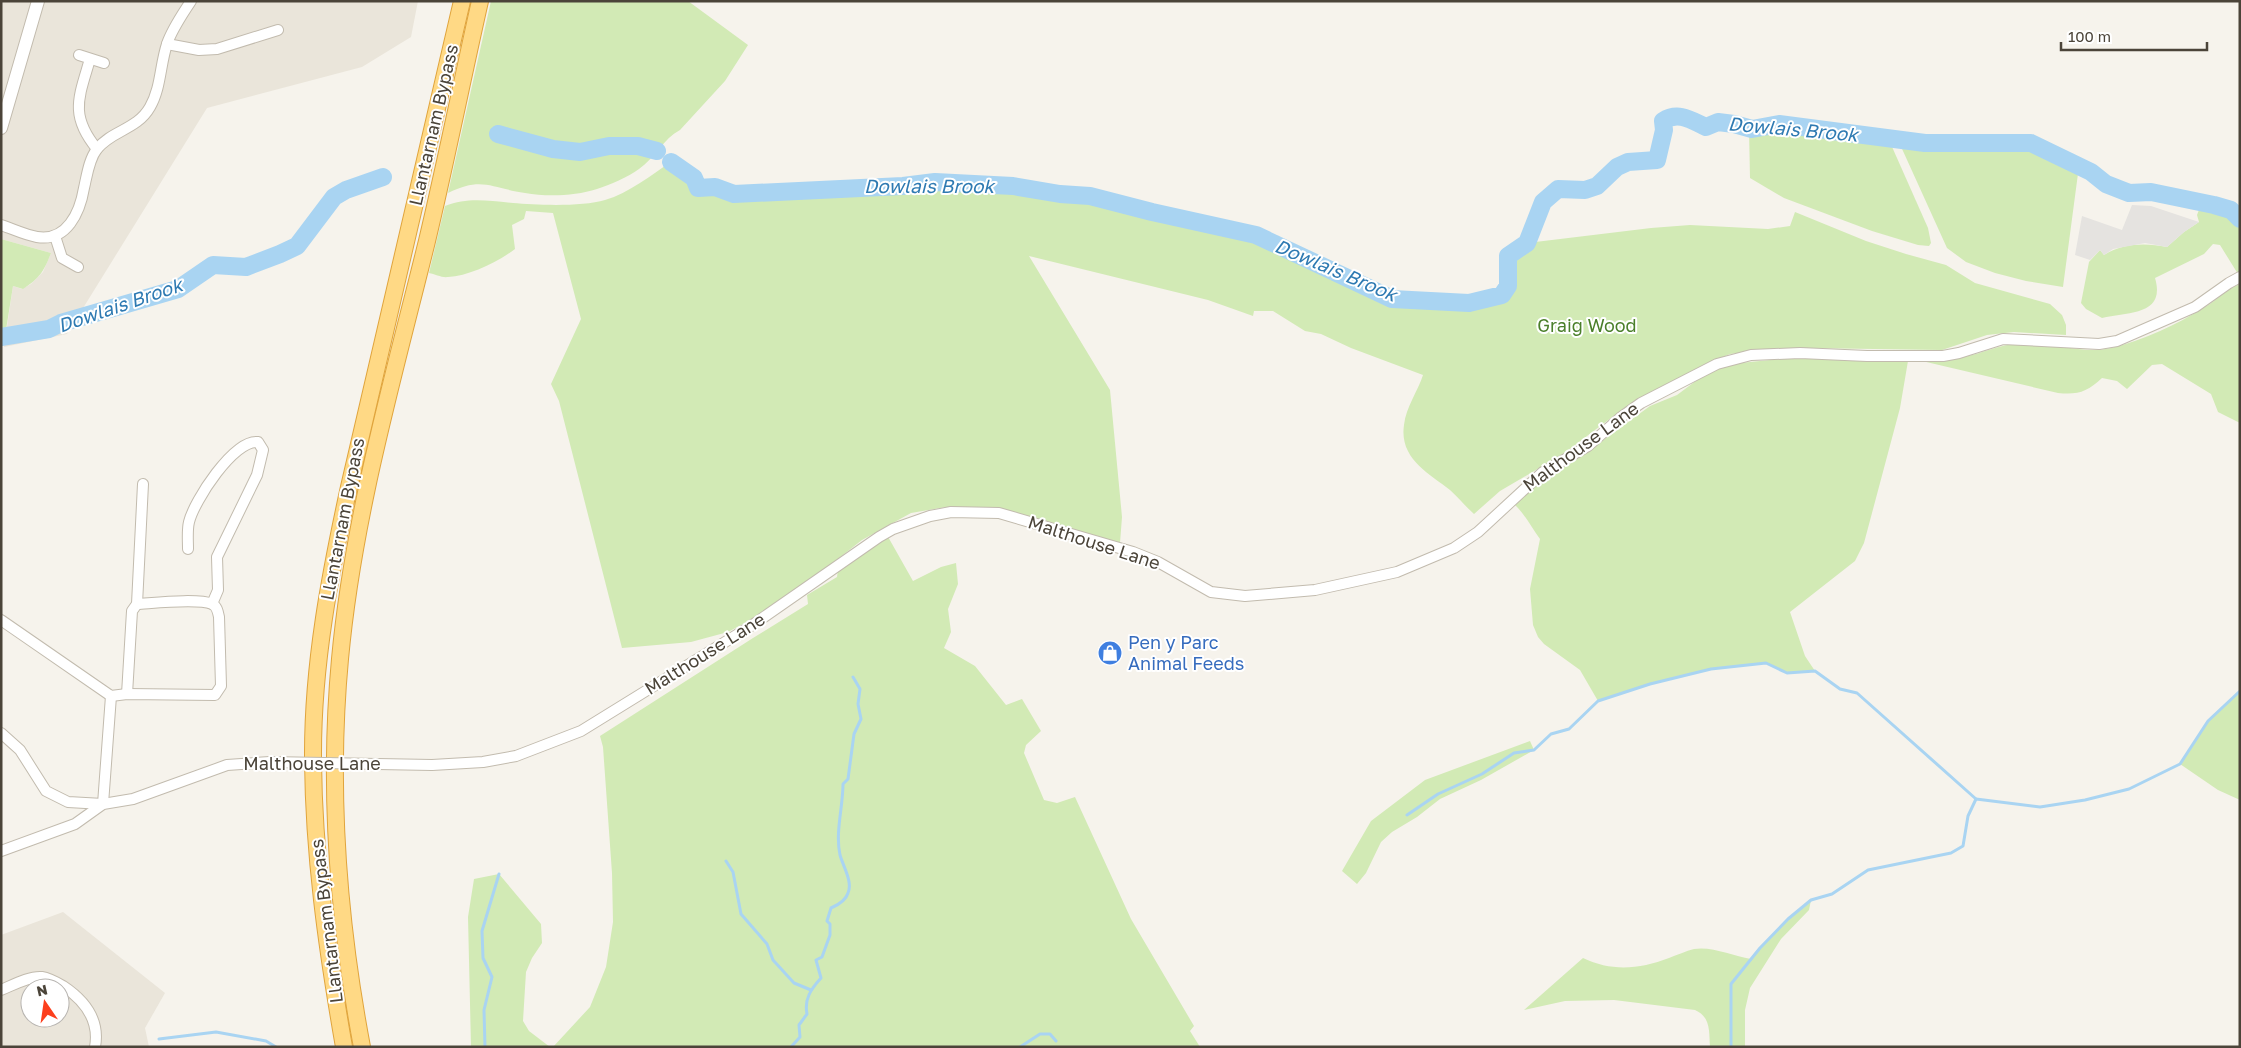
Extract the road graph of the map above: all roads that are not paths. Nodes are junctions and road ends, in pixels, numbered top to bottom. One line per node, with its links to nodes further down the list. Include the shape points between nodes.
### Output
1 (38, 1): 10 (street)
2 (191, 1): 6 (street)
3 (462, 1): 28 (highway, Llantarnam Bypass, via 352,470 323,628 313,752 315,820 323,911)
4 (480, 1): 29 (highway, Llantarnam Bypass, via 427,240 366,490 341,652 336,739 336,831 346,949)
5 (278, 30): 6 (street, via 212,49)
6 (167, 44): 11 (street, via 150,108 141,119)
7 (79, 55): 8 (street)
8 (90, 59): 9 (street); 11 (street, via 78,105 79,122)
9 (104, 62)
10 (1, 128)
11 (97, 149): 13 (street, via 88,170 80,209 65,230)
12 (1, 225): 13 (street, via 37,237)
13 (55, 236): 14 (street, via 62,258)
14 (78, 267)
15 (2240, 278): 24 (street, Malthouse Lane, bridge, via 2195,308 2117,341 2099,344 2003,339 1943,356 1800,353 1752,355 1717,364 1641,403 1588,446 1543,472 1478,532 1454,548 1397,572 1315,590 1227,595 1211,592 1158,562 1132,552 999,513 951,512 893,529 751,626 581,731 516,756 432,765 270,762 227,765 133,799)
16 (143, 484): 18 (street)
17 (188, 549): 19 (street, via 189,521 209,482 245,445 258,442 263,450 257,475 217,557 218,590)
18 (137, 604): 19 (street); 21 (street, via 132,611)
19 (212, 604): 21 (street, via 220,617 221,686 218,692 211,697)
20 (1, 620): 22 (street)
21 (127, 694): 22 (street)
22 (111, 696): 24 (street)
23 (1, 733): 24 (street, via 20,750 46,792 68,802)
24 (103, 804): 25 (street, Malthouse Lane, via 75,824)
25 (1, 851)
26 (1, 990): 27 (street, via 43,977 60,984 89,1010 96,1031)
27 (95, 1047)
28 (344, 1047)
29 (362, 1047)

